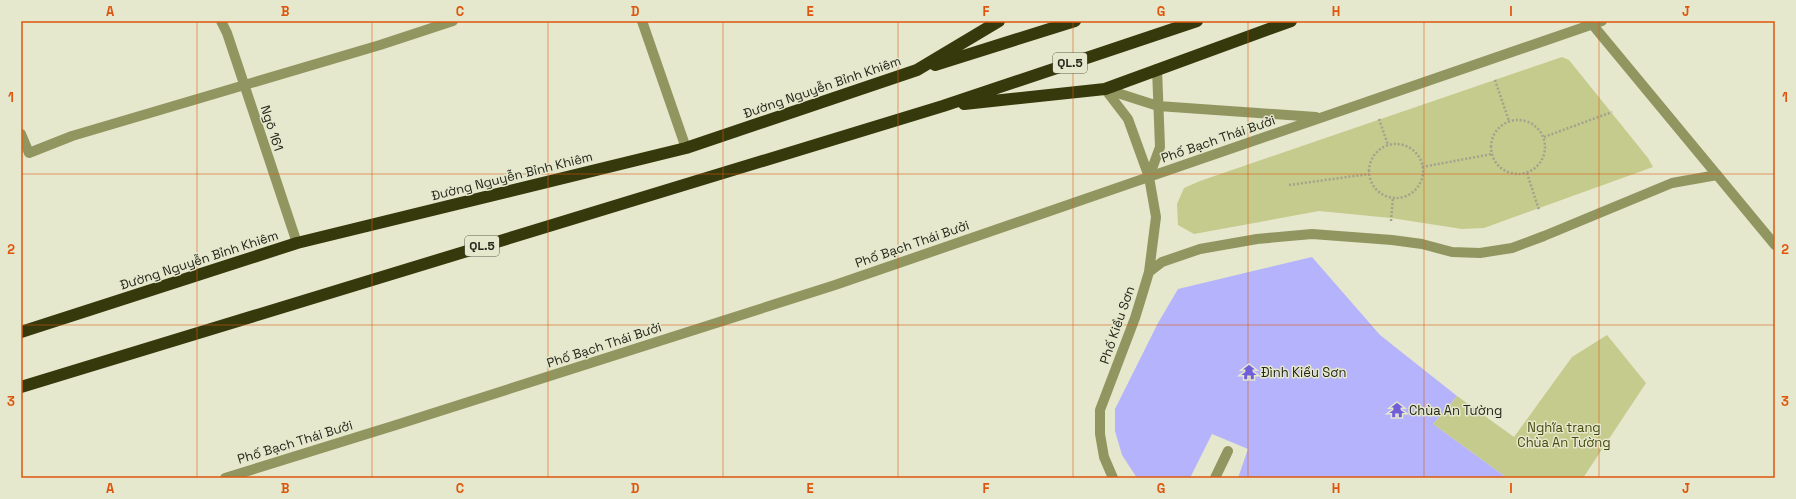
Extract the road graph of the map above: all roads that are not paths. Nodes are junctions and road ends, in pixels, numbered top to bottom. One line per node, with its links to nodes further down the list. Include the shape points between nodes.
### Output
1 (221, 21): 11 (street, Ngõ 161)
2 (453, 21): 11 (street)
3 (642, 21): 17 (street)
4 (999, 21): 10 (highway, Đường Nguyễn Bỉnh Khiêm)
5 (1075, 21): 10 (highway)
6 (1197, 21): 13 (highway, QL.5)
7 (1291, 21): 9 (highway, QL.5)
8 (1597, 23): 15 (street, Phố Bạch Thái Bưởi); 18 (street)
9 (1157, 69): 12 (highway, QL.5); 14 (street)
10 (917, 70): 17 (highway, Đường Nguyễn Bỉnh Khiêm)
11 (244, 85): 16 (street, via 72,136 29,153); 20 (street, Ngõ 161)
12 (1104, 89): 13 (highway, QL.5); 14 (street); 19 (street, Phố Kiều Sơn, via 1128,119)
13 (943, 106): 24 (highway, QL.5)
14 (1158, 106): 15 (street); 19 (street, via 1160,147)
15 (1320, 117): 19 (street, Phố Bạch Thái Bưởi)
16 (21, 134)
17 (686, 148): 20 (highway, Đường Nguyễn Bỉnh Khiêm)
18 (1717, 175): 21 (street); 22 (street, via 1672,183 1512,248 1480,253 1452,252 1392,240 1312,234 1257,239 1200,249 1162,262)
19 (1149, 177): 22 (street, Phố Kiều Sơn, via 1156,217); 26 (street, Phố Bạch Thái Bưởi, via 827,287)
20 (297, 243): 23 (highway, Đường Nguyễn Bỉnh Khiêm)
21 (1775, 245)
22 (1149, 272): 27 (street, Phố Kiều Sơn, via 1135,318 1100,410 1100,434 1104,457)
23 (21, 332)
24 (21, 386)
25 (1228, 451): 28 (street)
26 (225, 478)
27 (1113, 478)
28 (1215, 478)

